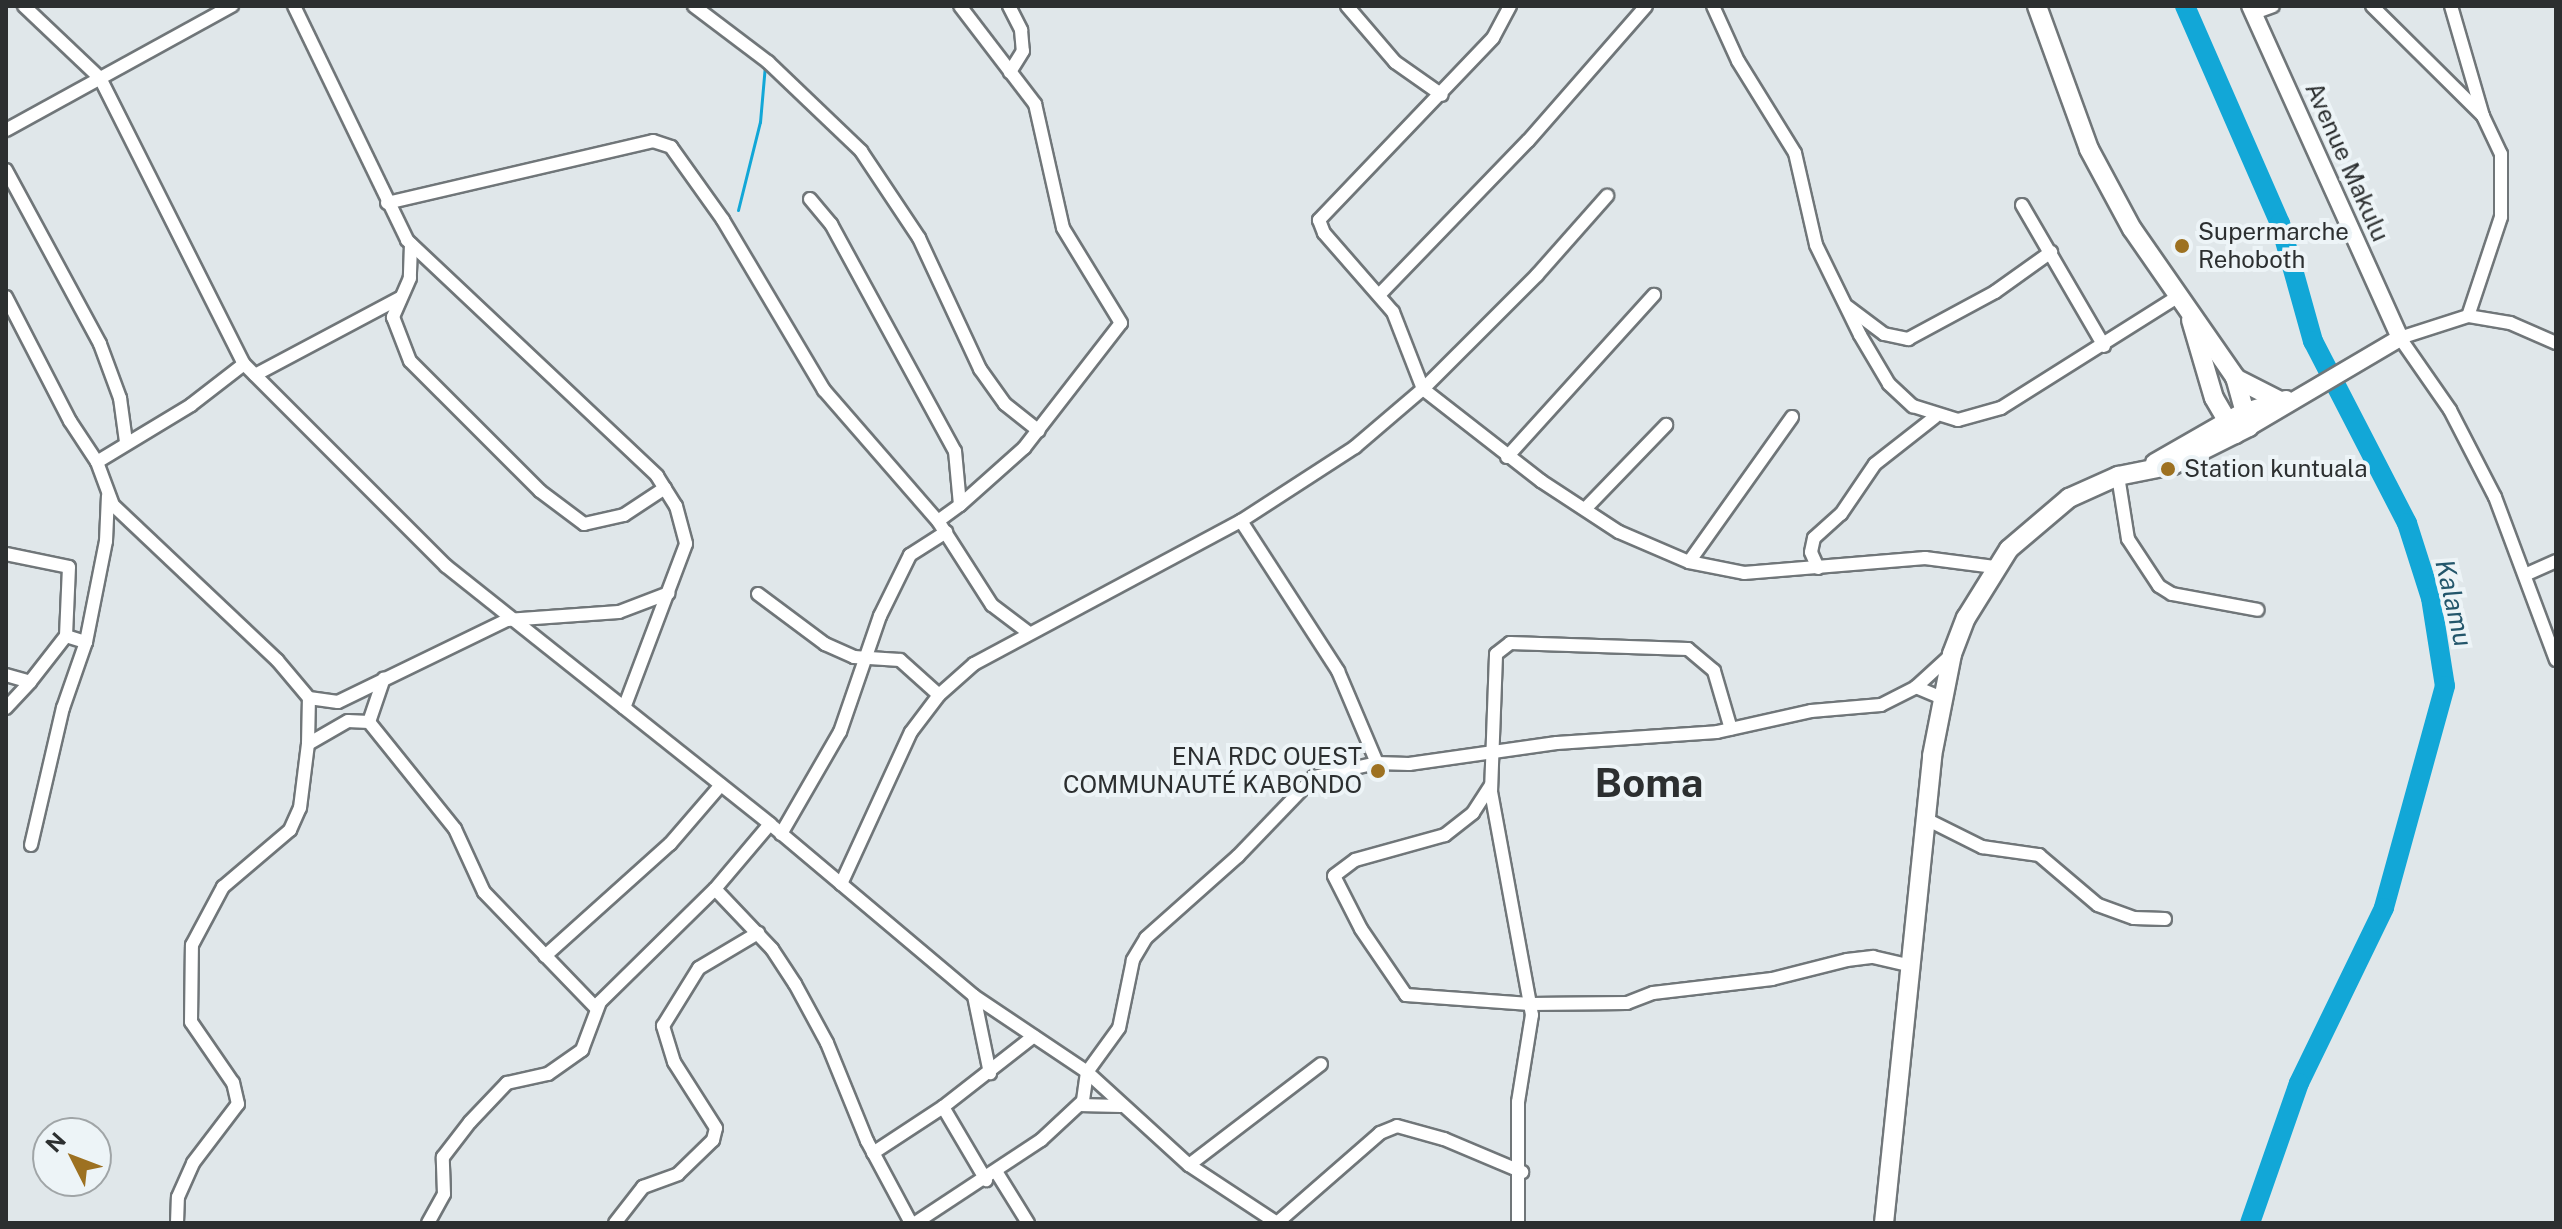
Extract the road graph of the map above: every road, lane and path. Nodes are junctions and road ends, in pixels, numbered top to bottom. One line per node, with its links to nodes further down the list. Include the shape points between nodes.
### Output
1 (24, 6): 17 (street)
2 (232, 6): 17 (street)
3 (294, 6): 24 (street)
4 (694, 6): 50 (street, via 768,62 861,151 919,238 980,369 1005,404)
5 (960, 6): 16 (street)
6 (1009, 6): 16 (street, via 1021,30 1023,51)
7 (1347, 6): 18 (street, via 1395,62)
8 (1510, 6): 18 (street, via 1493,38)
9 (1646, 6): 28 (street, via 1528,141)
10 (1713, 6): 33 (street, via 1738,61 1795,153 1810,227)
11 (2037, 6): 32 (highway, via 2089,149)
12 (2273, 6): 15 (street)
13 (2372, 6): 19 (street)
14 (2451, 6): 19 (street)
15 (2252, 9): 36 (main road, Avenue Makulu)
16 (1010, 72): 50 (street, via 1038,109 1063,228 1121,323)
17 (100, 78): 20 (street); 39 (street)
18 (1442, 95): 28 (street, via 1319,220 1324,233)
19 (2483, 116): 34 (street, via 2501,154 2502,211 2494,251)
20 (6, 130)
21 (6, 170): 52 (street, via 100,344 120,398)
22 (1607, 196): 42 (street)
23 (810, 199): 59 (street, via 831,224 955,451)
24 (387, 203): 26 (street); 62 (street, via 653,141 671,147 723,220 824,390)
25 (2022, 205): 27 (street)
26 (411, 244): 31 (street, via 410,278); 57 (street)
27 (2051, 252): 33 (street, via 1995,292 1908,339 1884,334); 38 (street)
28 (1380, 294): 42 (street, via 1393,312)
29 (1654, 295): 53 (street)
30 (6, 297): 54 (street)
31 (400, 298): 40 (street); 57 (street, via 394,321 410,361 577,522 624,515)
32 (2176, 298): 35 (highway); 38 (street)
33 (1846, 306): 47 (street, via 1889,384 1902,399)
34 (2468, 316): 36 (street); 37 (street, via 2510,323)
35 (2190, 317): 41 (highway); 44 (highway)
36 (2400, 338): 43 (main road); 68 (street, via 2450,410)
37 (2556, 343)
38 (2104, 346): 47 (street, via 2001,408 1958,420)
39 (244, 364): 40 (street); 52 (street, via 191,405)
40 (255, 375): 72 (street)
41 (2235, 377): 45 (highway); 48 (highway)
42 (1423, 389): 53 (street); 61 (street, via 1355,447)
43 (2303, 394): 45 (main road); 48 (main road)
44 (2214, 398): 48 (highway); 51 (highway)
45 (2278, 400): 48 (main road)
46 (1792, 417): 65 (street)
47 (1935, 417): 67 (street, via 1875,464 1841,514 1814,538 1811,552)
48 (2240, 423): 51 (highway); 55 (highway, via 2173,465)
49 (1666, 425): 60 (street)
50 (1039, 431): 59 (street)
51 (2200, 437): 55 (highway)
52 (126, 442): 54 (street)
53 (1507, 457): 60 (street)
54 (97, 462): 58 (street)
55 (2146, 469): 56 (highway)
56 (2118, 476): 66 (highway, via 2069,498 2023,534); 71 (street, via 2128,539 2159,586 2172,594)
57 (665, 488): 69 (street, via 686,539)
58 (108, 496): 75 (street, via 106,541); 84 (street, via 121,515 277,660)
59 (960, 505): 62 (street)
60 (1585, 509): 65 (street, via 1619,532)
61 (1241, 521): 73 (street); 92 (street, via 1349,691)
62 (942, 526): 73 (street, via 982,593); 77 (street, via 910,555)
63 (6, 554): 74 (street, via 69,567)
64 (2556, 561): 68 (street)
65 (1689, 562): 67 (street, via 1744,573)
66 (1994, 567): 67 (street, via 1925,558); 76 (highway)
67 (1818, 568)
68 (2527, 574): 78 (street)
69 (669, 593): 72 (street, via 619,612); 87 (street)
70 (758, 594): 77 (street, via 825,644)
71 (2258, 610)
72 (507, 620): 80 (street); 87 (street)
73 (1029, 633): 83 (street, via 974,664)
74 (66, 636): 75 (street); 81 (street)
75 (86, 642): 98 (street, via 63,708)
76 (1952, 654): 82 (street); 85 (highway)
77 (866, 659): 83 (street, via 900,660); 97 (street, via 840,732)
78 (2556, 660)
79 (6, 675): 81 (street)
80 (384, 678): 84 (street, via 338,702); 88 (street)
81 (30, 682): 86 (street)
82 (1916, 687): 85 (street); 89 (street, via 1881,705 1811,711)
83 (939, 695): 99 (street, via 911,732)
84 (309, 698): 90 (street)
85 (1942, 698): 95 (highway)
86 (6, 708)
87 (624, 708): 93 (street)
88 (369, 722): 90 (street, via 348,721); 103 (street, via 455,829 484,892)
89 (1731, 729): 91 (street); 91 (street, via 1714,671 1688,649 1510,643 1496,654)
90 (308, 744): 119 (street, via 300,808 290,830 223,887 190,953 191,1022 233,1083 238,1104 193,1163 178,1197)
91 (1494, 753): 92 (street); 94 (street)
92 (1377, 763): 110 (street, via 1314,777 1238,856 1146,938 1133,960 1119,1028)
93 (721, 785): 96 (street); 103 (street, via 670,844)
94 (1491, 785): 106 (street); 106 (street, via 1473,813 1445,835 1355,860 1337,871 1334,882 1406,995)
95 (1926, 819): 101 (street, via 1982,847 2039,855 2107,909); 104 (highway)
96 (770, 824): 97 (street); 100 (street)
97 (781, 834): 99 (street)
98 (31, 845)
99 (841, 884): 105 (street)
100 (715, 889): 102 (street); 107 (street)
101 (2165, 919)
102 (758, 933): 115 (street, via 817,1024); 121 (street, via 699,968 663,1026 674,1062 716,1128 713,1140 678,1174 643,1187)
103 (545, 956): 107 (street)
104 (1912, 966): 106 (street, via 1873,957 1772,979 1653,993 1627,1003); 126 (highway)
105 (974, 996): 108 (street); 111 (street)
106 (1530, 1004): 117 (street, via 1532,1031 1518,1102)
107 (596, 1008): 120 (street, via 582,1050 548,1074 507,1083 448,1149 441,1166 444,1194)
108 (1034, 1036): 110 (street); 111 (street)
109 (1321, 1064): 116 (street)
110 (1087, 1072): 112 (street); 113 (street)
111 (990, 1073): 114 (street)
112 (1079, 1105): 113 (street); 118 (street)
113 (1121, 1106): 116 (street)
114 (943, 1107): 115 (street); 118 (street)
115 (873, 1153): 122 (street)
116 (1189, 1165): 124 (street)
117 (1522, 1172): 124 (street, via 1444,1139 1397,1126 1380,1133); 125 (street)
118 (991, 1176): 122 (street); 123 (street)
119 (177, 1223)
120 (428, 1223)
121 (615, 1223)
122 (913, 1223)
123 (1028, 1223)
124 (1277, 1223)
125 (1518, 1223)
126 (1884, 1223)

